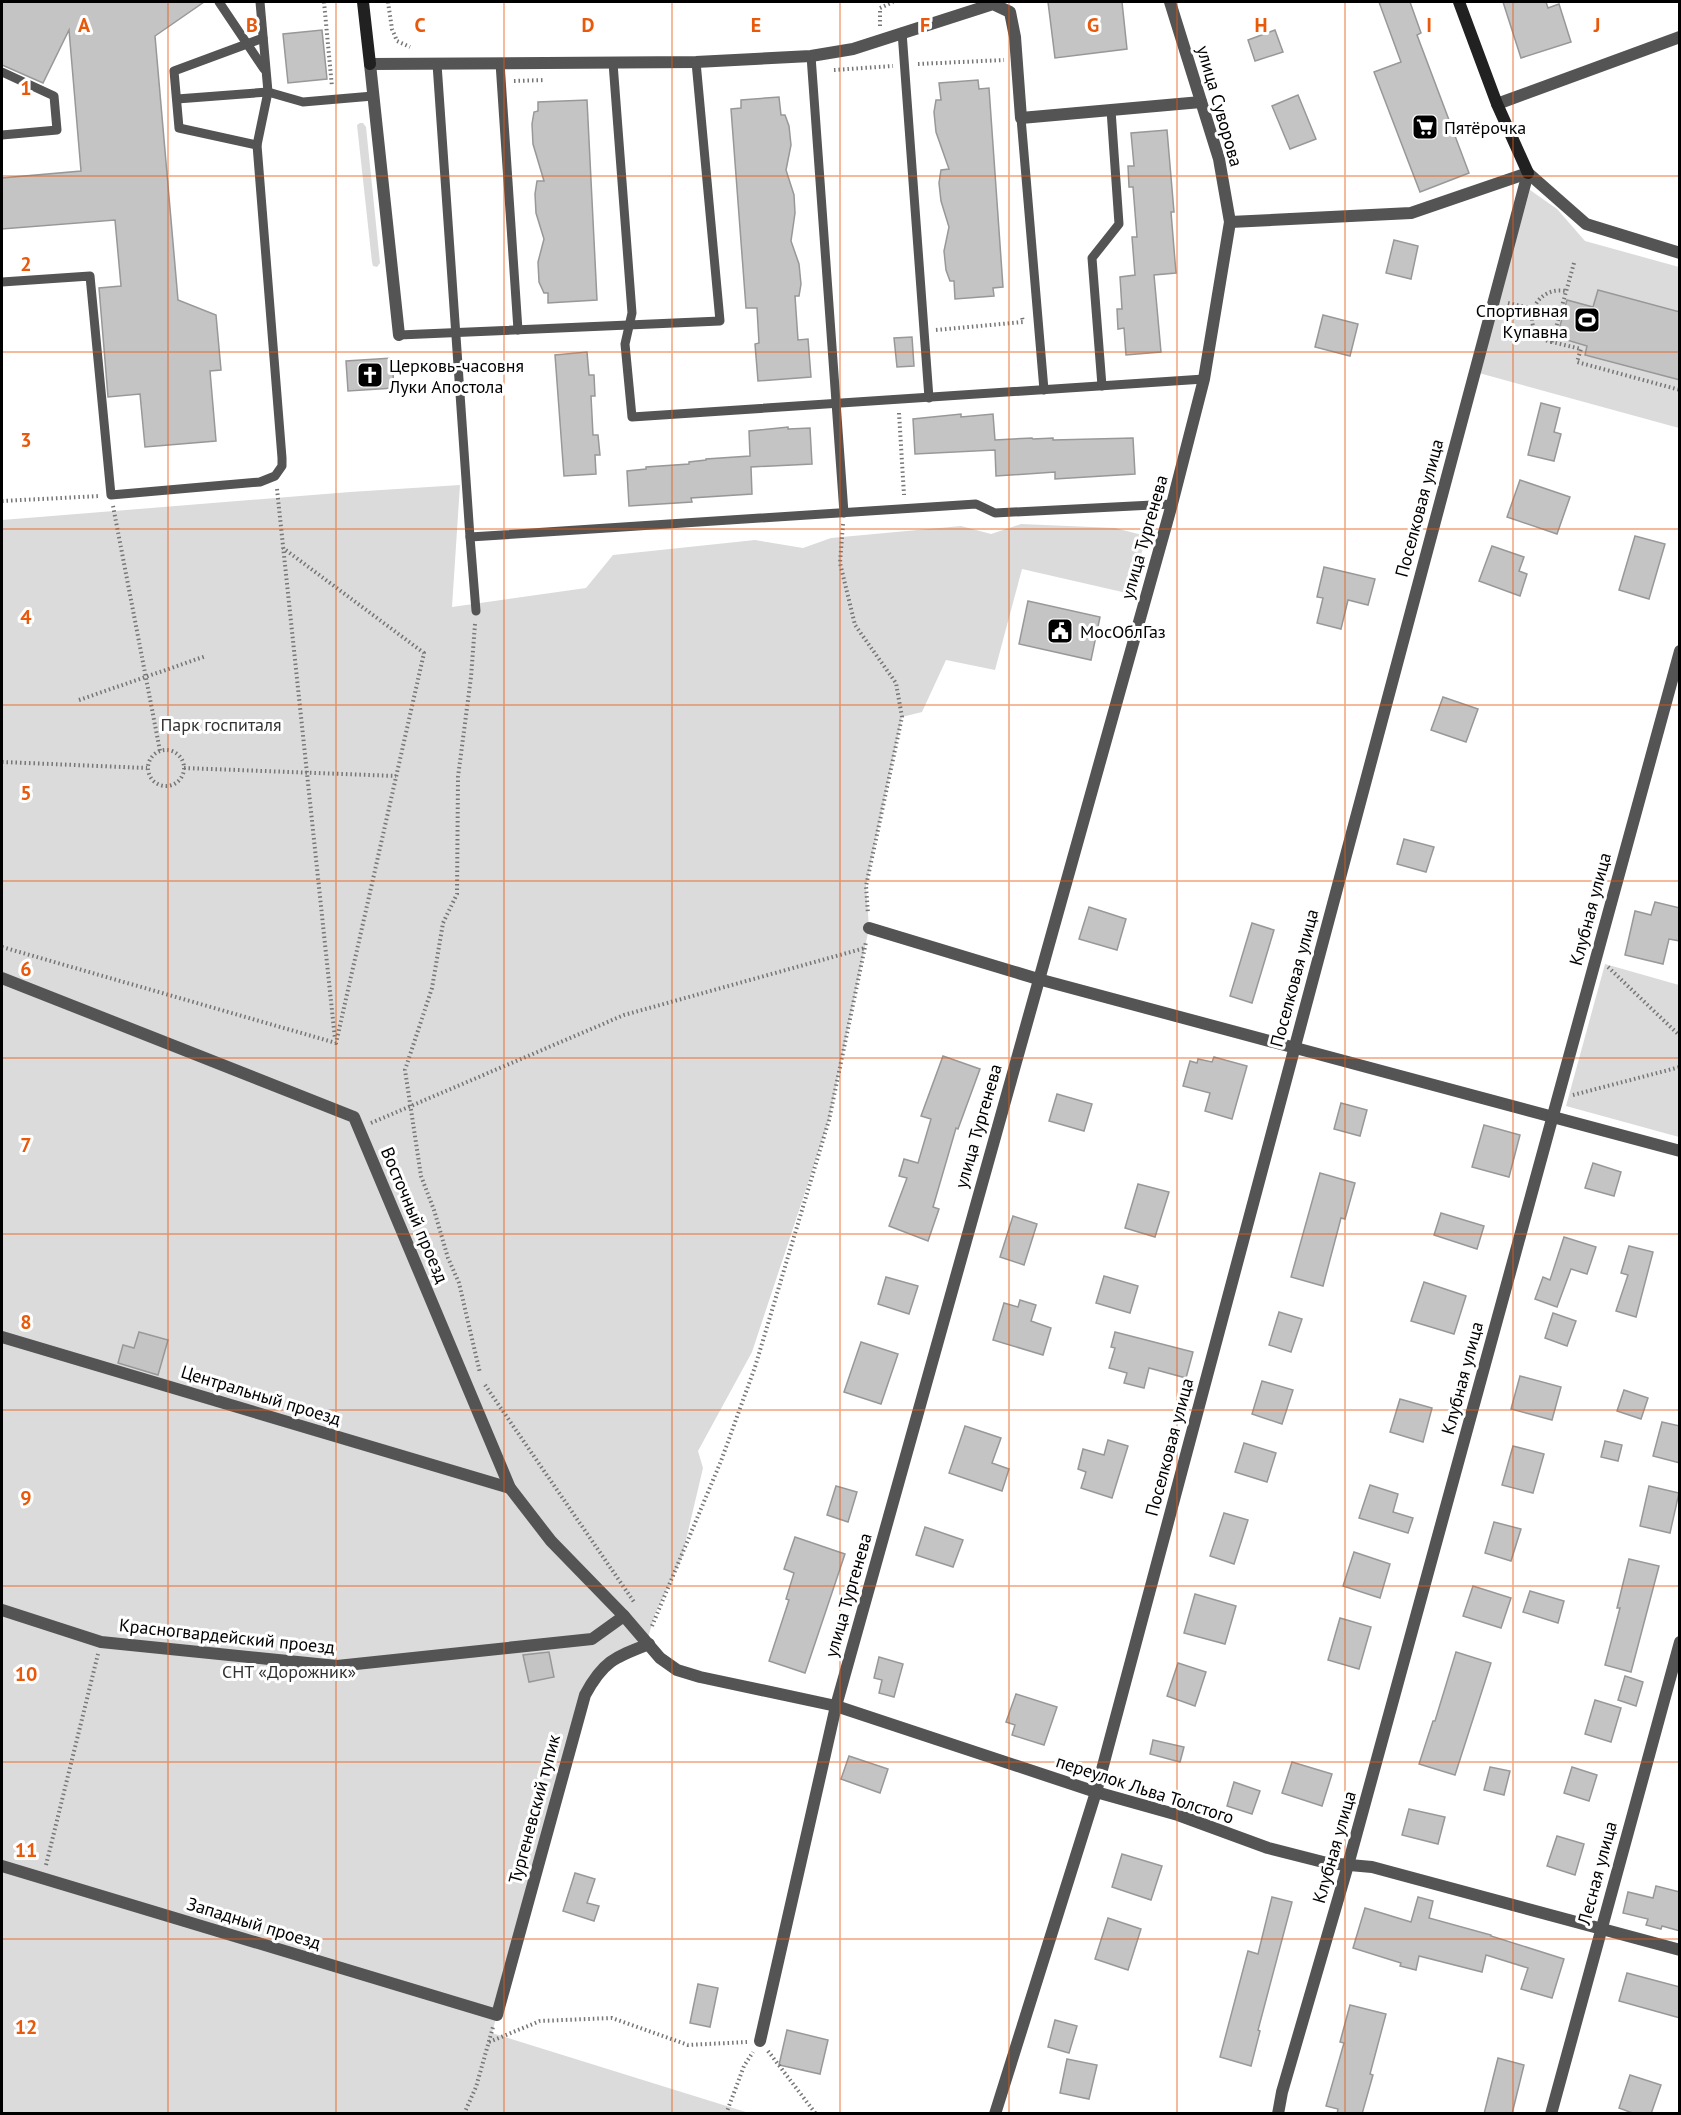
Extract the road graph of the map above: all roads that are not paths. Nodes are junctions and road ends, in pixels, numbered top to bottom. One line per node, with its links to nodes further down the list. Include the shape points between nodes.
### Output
1 (219, 2): 9 (lane)
2 (260, 2): 8 (lane)
3 (363, 2): 14 (street)
4 (1170, 2): 21 (street, улица Суворова)
5 (1459, 2): 22 (street)
6 (902, 32): 10 (street, via 853,49); 24 (street, via 993,4 1010,12); 38 (lane)
7 (1680, 37): 22 (street)
8 (263, 38): 9 (lane); 17 (lane)
9 (247, 44): 17 (lane); 20 (lane, via 174,71)
10 (811, 56): 11 (street); 39 (lane)
11 (696, 62): 13 (street); 31 (lane, via 720,321)
12 (500, 63): 13 (street); 15 (street); 32 (lane)
13 (613, 63): 31 (lane, via 632,313)
14 (370, 64): 15 (street); 19 (street)
15 (437, 64): 33 (lane)
16 (2, 72): 25 (lane, via 54,96 57,130)
17 (266, 72): 18 (lane)
18 (268, 92): 19 (lane, via 303,102); 20 (lane); 26 (lane)
19 (373, 96): 34 (street)
20 (177, 99): 26 (lane, via 179,128)
21 (1201, 102): 23 (street); 28 (street, улица Суворова, via 1219,159)
22 (1497, 104): 27 (street)
23 (1111, 111): 24 (street); 36 (lane, via 1119,224 1092,258)
24 (1021, 118): 37 (lane)
25 (2, 135)
26 (256, 145): 30 (lane, via 282,458 276,476 260,482 111,495 90,276)
27 (1528, 173): 28 (street, via 1411,213); 29 (street, via 1587,224); 48 (street, Поселковая улица)
28 (1230, 222): 35 (street, улица Тургенева)
29 (1680, 254)
30 (2, 282)
31 (629, 325): 32 (lane); 39 (lane, via 625,344 632,417)
32 (518, 330): 33 (lane)
33 (455, 333): 34 (lane); 42 (lane)
34 (399, 335)
35 (1204, 379): 36 (lane); 40 (street, улица Тургенева)
36 (1102, 386): 37 (lane)
37 (1044, 390): 38 (lane)
38 (929, 398): 39 (lane)
39 (836, 404): 41 (lane)
40 (1172, 504): 41 (lane, via 995,513 976,504); 47 (street, улица Тургенева)
41 (844, 513): 42 (lane)
42 (470, 537): 43 (lane)
43 (476, 611)
44 (1680, 651): 49 (street, Клубная улица)
45 (869, 928): 47 (street)
46 (2, 978): 52 (street, Восточный проезд, via 354,1117)
47 (1038, 978): 48 (street); 57 (street, улица Тургенева)
48 (1294, 1047): 49 (street); 58 (street, Поселковая улица)
49 (1552, 1117): 50 (street); 59 (street, Клубная улица)
50 (1680, 1151)
51 (2, 1337): 52 (street, Центральный проезд)
52 (510, 1488): 54 (street, Восточный проезд, via 551,1541)
53 (2, 1610): 54 (street, Красногвардейский проезд, via 101,1642 337,1666 592,1639)
54 (624, 1616): 56 (street, Восточный проезд)
55 (1680, 1642): 61 (street, Лесная улица)
56 (648, 1643): 57 (street, переулок Льва Толстого, via 677,1670); 63 (street, Тургеневский тупик, via 615,1657 585,1695)
57 (836, 1706): 58 (street, переулок Льва Толстого); 64 (street, улица Тургенева)
58 (1096, 1792): 59 (street, переулок Льва Толстого, via 1178,1815 1268,1848); 65 (street, Поселковая улица)
59 (1348, 1865): 61 (street, переулок Льва Толстого, via 1372,1867); 66 (street, Клубная улица)
60 (2, 1866): 63 (street, Западный проезд)
61 (1600, 1928): 62 (street, переулок Льва Толстого); 67 (street, Лесная улица)
62 (1680, 1950)
63 (497, 2015)
64 (760, 2041)
65 (995, 2114)
66 (1278, 2114)
67 (1551, 2114)

